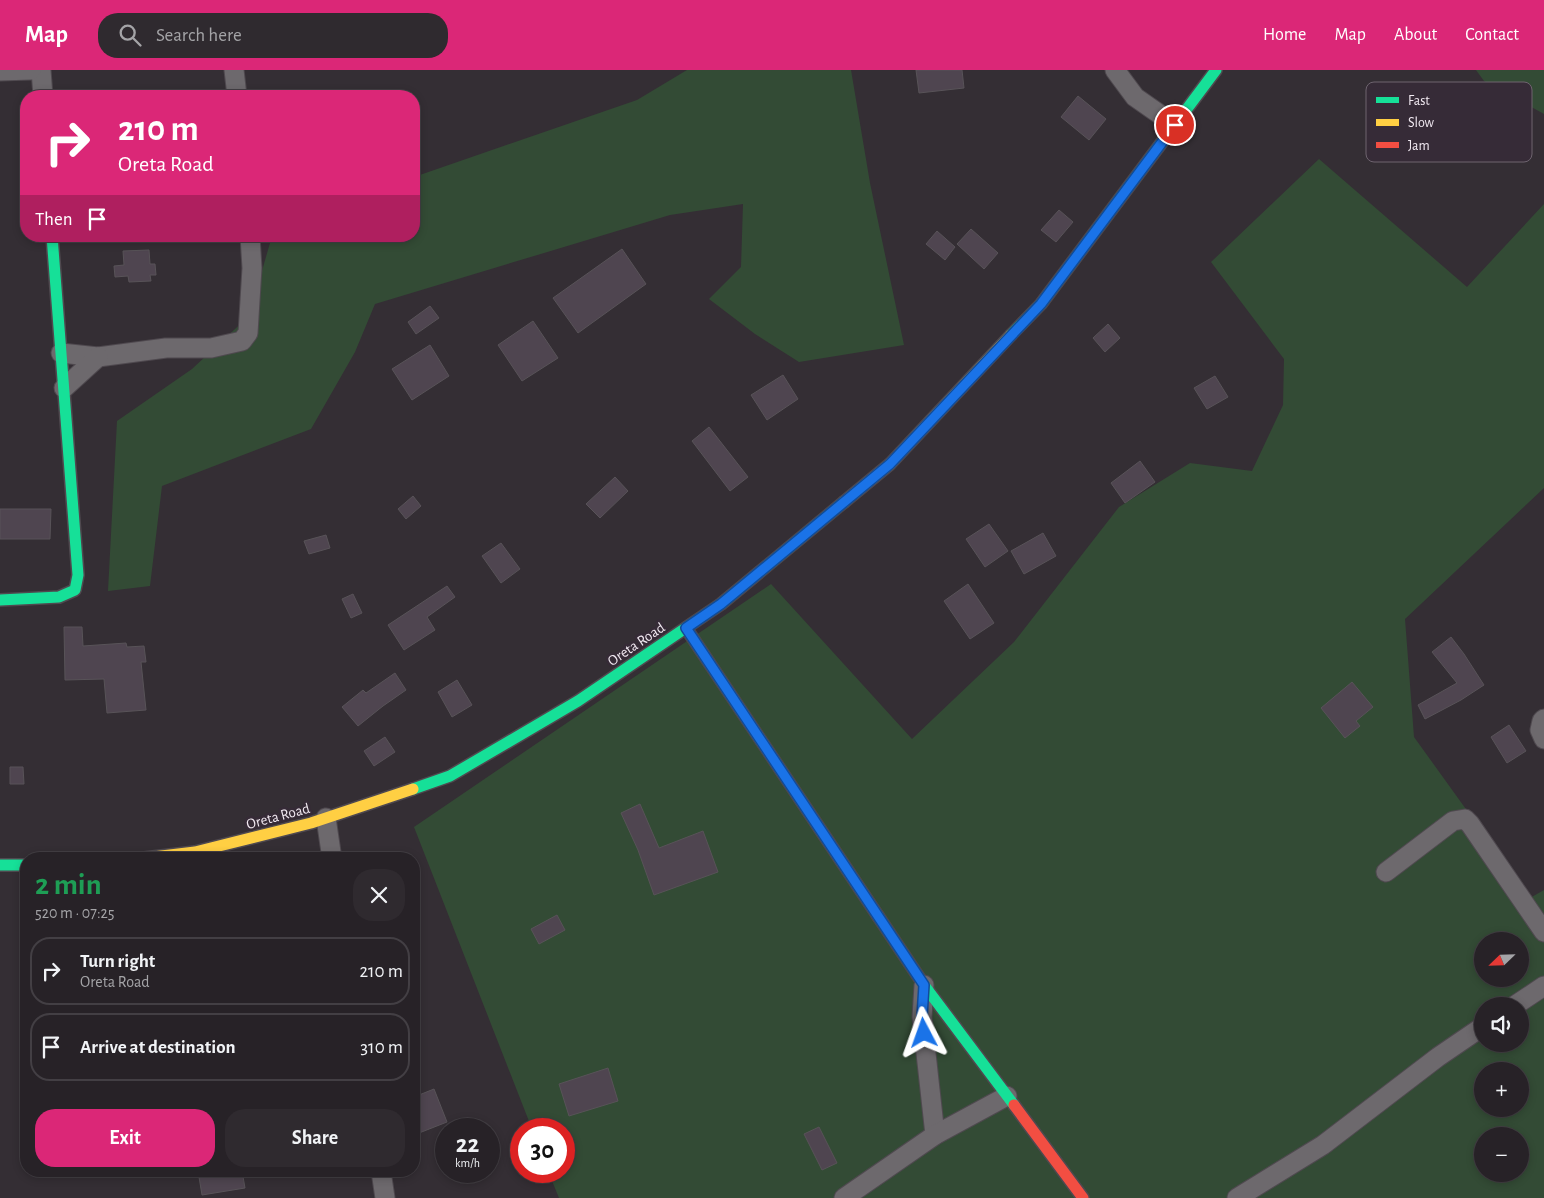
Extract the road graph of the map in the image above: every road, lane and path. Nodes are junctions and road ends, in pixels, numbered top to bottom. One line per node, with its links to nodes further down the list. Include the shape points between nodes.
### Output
1 (31, 70): 6 (street)
2 (41, 70): 7 (street)
3 (234, 70): 8 (street)
4 (1116, 70): 9 (street, via 1135,97)
5 (1216, 70): 9 (street, Oreta Road)
6 (0, 71)
7 (43, 90)
8 (236, 90)
9 (1175, 125): 16 (street, Oreta Road, via 1041,304 890,464 721,604)
10 (52, 242): 12 (street)
11 (250, 242): 13 (street, via 248,333 242,341 211,348 166,348)
12 (61, 353): 13 (street); 14 (street)
13 (98, 356): 14 (street)
14 (64, 388): 15 (street, via 78,575 75,590 59,597)
15 (0, 600)
16 (686, 628): 19 (street, Oreta Road, via 578,701 450,776); 26 (street)
17 (1544, 719): 18 (street, via 1540,730)
18 (1544, 739)
19 (326, 818): 20 (street, Oreta Road); 21 (street)
20 (195, 852)
21 (331, 852)
22 (0, 865): 23 (street)
23 (20, 865)
24 (1386, 872): 25 (street, via 1453,821 1464,819)
25 (1544, 932)
26 (924, 985): 29 (street); 31 (street)
27 (1544, 986): 28 (street)
28 (1528, 997)
29 (948, 1018): 31 (street); 32 (street)
30 (1474, 1032): 38 (street, via 1323,1145)
31 (924, 1033): 33 (street)
32 (1007, 1096): 33 (street); 37 (street)
33 (935, 1135): 36 (street)
34 (381, 1177): 35 (street)
35 (385, 1198)
36 (844, 1198)
37 (1083, 1198)
38 (1237, 1198)

